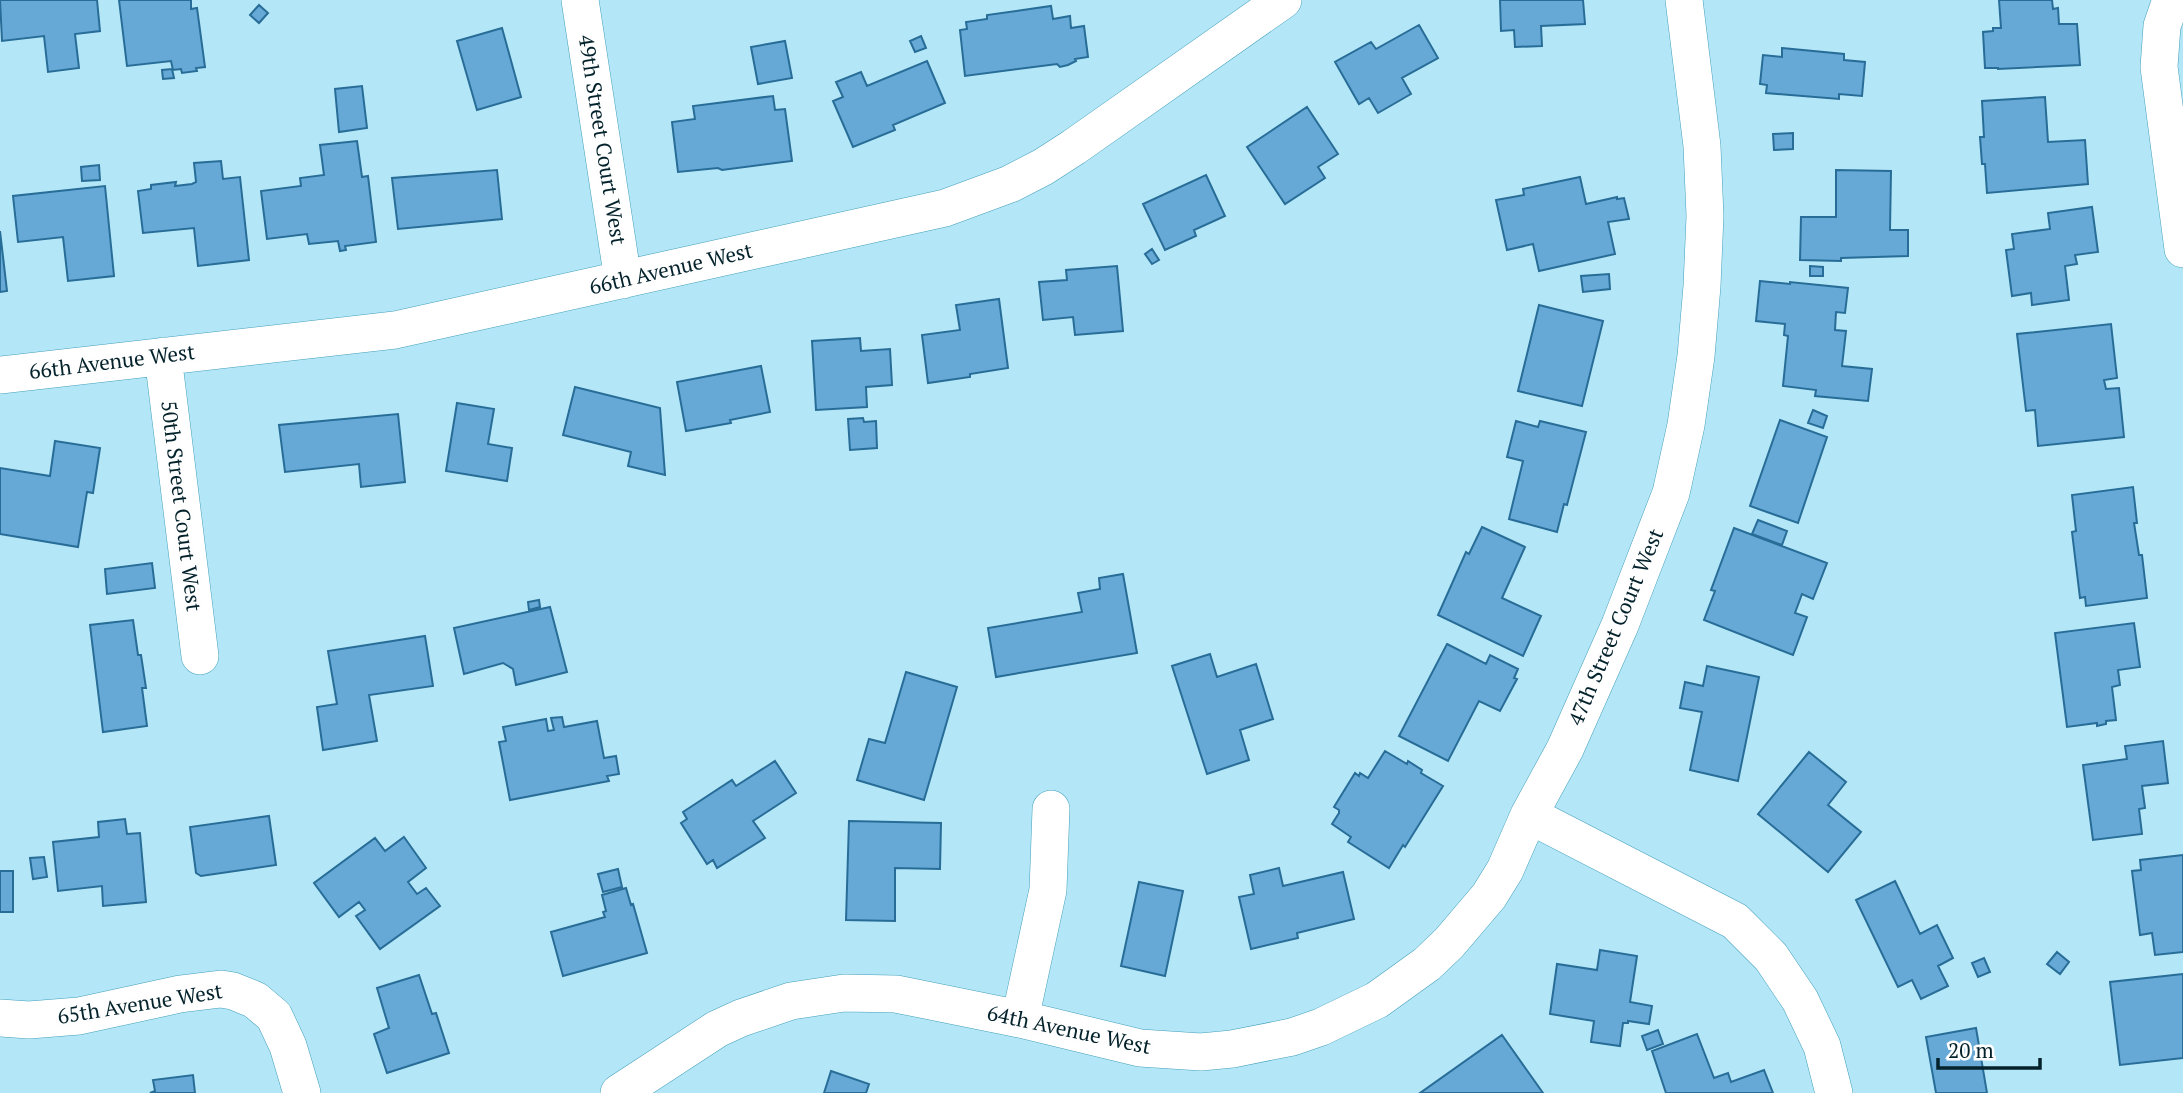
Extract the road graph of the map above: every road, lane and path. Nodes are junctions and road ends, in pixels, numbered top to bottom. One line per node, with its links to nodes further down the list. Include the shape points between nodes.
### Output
1 (580, 0): 6 (street, 49th Street Court West)
2 (1283, 0): 6 (street, 66th Avenue West, via 1074,147 1010,184 945,208)
3 (1684, 0): 11 (street, 47th Street Court West, via 1702,146 1705,216 1703,286 1686,425 1671,494 1620,625 1565,749)
4 (2171, 0): 5 (street, via 2162,26 2159,67)
5 (2183, 249)
6 (623, 279): 7 (street, 66th Avenue West, via 395,330)
7 (163, 356): 8 (street, 66th Avenue West); 9 (street, 50th Street Court West)
8 (0, 375)
9 (200, 656)
10 (1051, 809): 13 (street, via 1048,890)
11 (1529, 816): 13 (street, 64th Avenue West, via 1505,870 1449,943 1377,1000 1321,1027 1280,1040 1201,1052 1140,1048); 16 (street, via 1735,921 1771,957 1800,1000 1822,1046)
12 (0, 1018): 14 (street, 65th Avenue West, via 79,1016 180,994 233,990 274,1016)
13 (1020, 1020): 15 (street, 64th Avenue West, via 896,994 844,993 791,1001 717,1029)
14 (302, 1093)
15 (619, 1093)
16 (1834, 1093)

